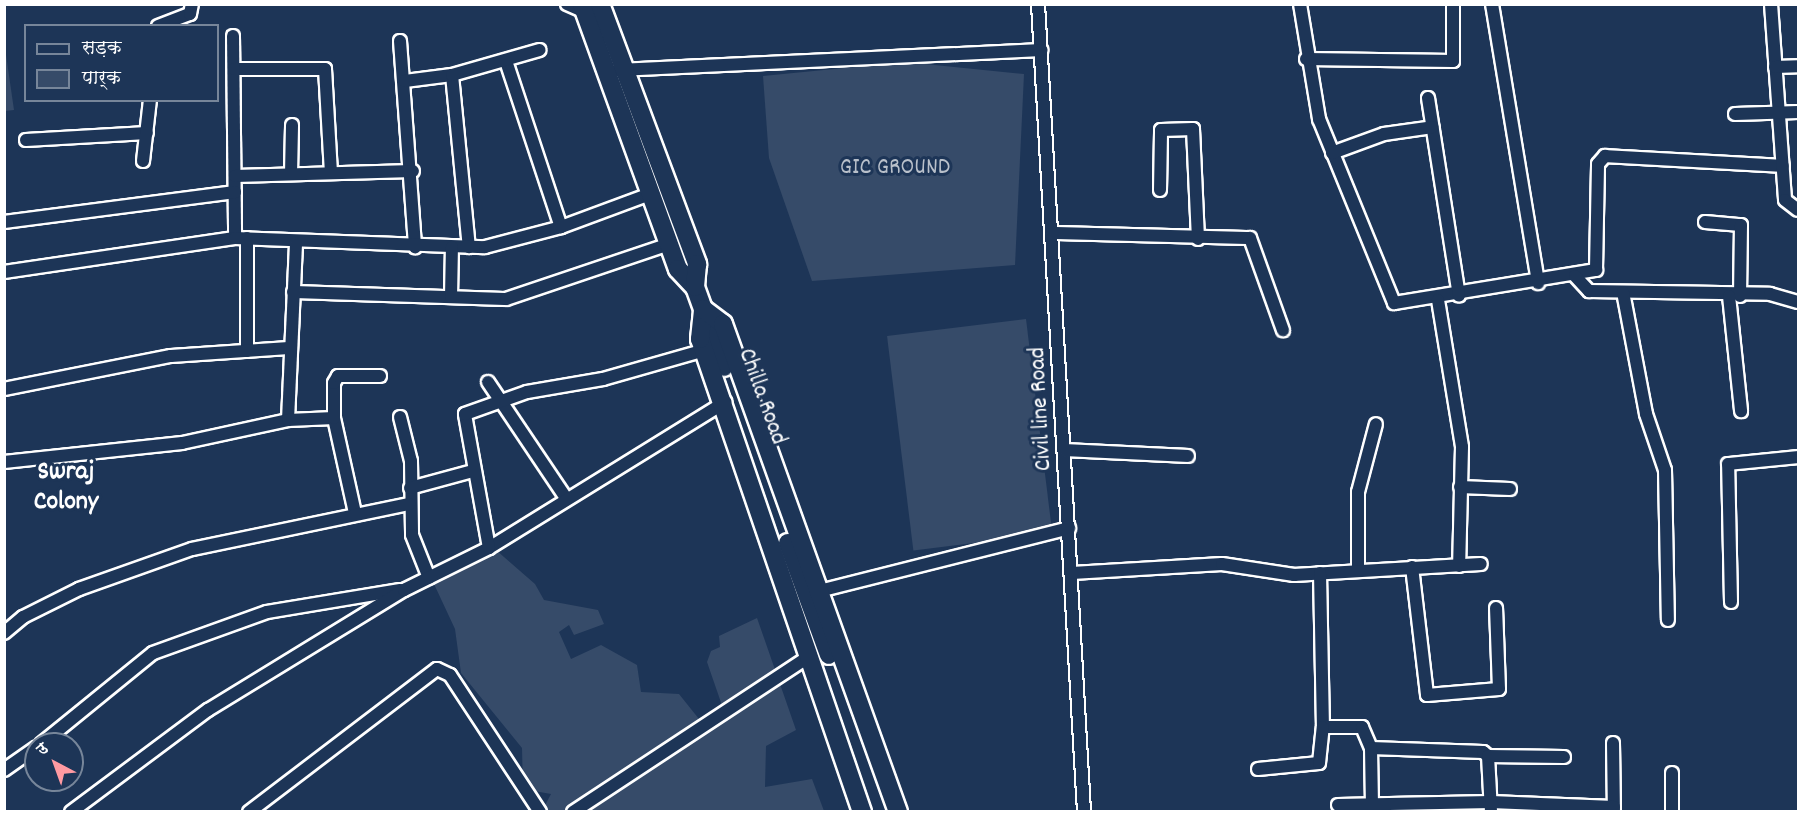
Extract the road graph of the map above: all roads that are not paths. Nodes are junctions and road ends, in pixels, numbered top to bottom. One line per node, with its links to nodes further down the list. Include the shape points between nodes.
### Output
1 (192, 4): 10 (street, via 190,14)
2 (567, 4): 9 (street)
3 (1049, 4): 8 (street)
4 (1300, 4): 15 (street)
5 (1453, 4): 15 (street, via 1454,61)
6 (1492, 4): 56 (street)
7 (1771, 4): 18 (street)
8 (1038, 5): 14 (street, Civil line Road)
9 (589, 7): 20 (main road)
10 (163, 24)
11 (233, 36): 19 (street)
12 (400, 41): 22 (street)
13 (539, 50): 16 (street)
14 (1042, 50): 20 (street); 46 (street, Civil line Road)
15 (1306, 59): 32 (street, via 1311,91)
16 (506, 61): 21 (street); 45 (street)
17 (1798, 66): 18 (street)
18 (1775, 67): 26 (street)
19 (234, 69): 36 (street, via 325,69); 38 (street)
20 (616, 70): 41 (main road, Chilla Road); 57 (main road, via 697,264)
21 (452, 75): 22 (street); 53 (street)
22 (405, 81): 35 (street)
23 (1428, 98): 29 (street)
24 (150, 102): 30 (street)
25 (1798, 112): 26 (street)
26 (1781, 113): 27 (street); 34 (street)
27 (1735, 114)
28 (292, 125): 37 (street)
29 (1433, 127): 32 (street, via 1384,134); 60 (street)
30 (147, 133): 31 (street); 33 (street)
31 (26, 140)
32 (1332, 153): 63 (street, via 1389,297 1403,305)
33 (143, 161)
34 (1783, 166): 42 (street, via 1787,205); 55 (street, via 1605,156 1598,164 1599,265 1591,273)
35 (413, 171): 36 (street); 51 (street)
36 (331, 173): 37 (street)
37 (291, 174): 38 (street)
38 (235, 176): 40 (street)
39 (1161, 190): 48 (street, via 1161,129 1193,129)
40 (235, 192): 43 (street); 47 (street)
41 (653, 194): 45 (street); 50 (main road, Chilla Road)
42 (1798, 210)
43 (4, 222)
44 (1706, 222): 61 (street, via 1741,225)
45 (561, 227): 53 (street)
46 (1053, 233): 48 (street); 80 (street, Civil line Road)
47 (241, 238): 49 (street); 54 (street); 69 (street)
48 (1198, 239): 66 (street, via 1250,238)
49 (296, 243): 51 (street); 58 (street)
50 (669, 244): 57 (main road, Chilla Road, via 678,270); 62 (street, via 506,299)
51 (415, 247): 52 (street)
52 (452, 247): 53 (street); 62 (street)
53 (470, 247)
54 (4, 272)
55 (1575, 276): 56 (street); 59 (street, via 1589,291)
56 (1538, 283): 60 (street)
57 (695, 287): 65 (main road, Chilla Road)
58 (292, 292): 62 (street); 67 (street)
59 (1623, 292): 61 (street); 104 (street, via 1646,414 1665,470)
60 (1459, 296): 63 (street)
61 (1735, 296): 64 (street, via 1770,294); 75 (street)
62 (451, 297)
63 (1438, 300): 85 (street, via 1459,424)
64 (1798, 302)
65 (703, 309): 68 (main road, Chilla Road); 101 (main road, via 723,324)
66 (1283, 330)
67 (289, 348): 69 (street); 78 (street)
68 (711, 349): 73 (main road); 74 (street); 126 (main road, Chilla Road)
69 (247, 351): 72 (street, via 132,362)
70 (380, 376): 77 (street, via 335,379)
71 (488, 382): 74 (street)
72 (4, 389)
73 (724, 402): 88 (street); 106 (main road)
74 (500, 403): 84 (street, via 462,418); 88 (street)
75 (1741, 411)
76 (400, 417): 86 (street, via 411,460)
77 (334, 418): 78 (street); 90 (street)
78 (288, 420): 83 (street, via 192,442)
79 (1376, 424): 96 (street, via 1358,492)
80 (1065, 450): 81 (street); 91 (street, Civil line Road)
81 (1188, 456)
82 (1798, 457): 102 (street, via 1728,464)
83 (4, 462)
84 (473, 471): 86 (street); 92 (street)
85 (1460, 487): 87 (street); 94 (street)
86 (410, 488): 89 (street)
87 (1510, 489)
88 (566, 498): 92 (street)
89 (409, 504): 90 (street); 99 (street, via 412,535)
90 (355, 513): 105 (street, via 192,549 79,589 23,617)
91 (1069, 528): 97 (street, Civil line Road); 101 (street)
92 (489, 548): 99 (street)
93 (1481, 564): 94 (street)
94 (1459, 566): 95 (street)
95 (1412, 567): 96 (street); 103 (street, via 1427,695 1499,689)
96 (1358, 570): 98 (street)
97 (1072, 573): 98 (street, via 1222,564 1294,575); 128 (street, Civil line Road)
98 (1320, 573): 107 (street)
99 (429, 578): 100 (street)
100 (404, 590): 108 (street, via 267,612 153,653 118,676); 121 (street, via 208,710)
101 (819, 591): 127 (main road)
102 (1731, 602)
103 (1496, 609)
104 (1668, 621)
105 (4, 633)
106 (810, 656): 124 (street); 125 (main road)
107 (1323, 727): 110 (street, via 1362,727); 114 (street, via 1319,763)
108 (55, 732)
109 (1614, 743): 120 (street)
110 (1371, 748): 112 (street); 117 (street)
111 (24, 756): 115 (street)
112 (1488, 756): 113 (street); 119 (street)
113 (1564, 757)
114 (1257, 769)
115 (4, 770)
116 (1672, 773): 129 (street)
117 (1372, 804): 118 (street); 119 (street)
118 (1338, 806)
119 (1491, 807): 120 (street)
120 (1614, 809)
121 (71, 812)
122 (249, 812): 123 (street, via 438,669 450,675)
123 (540, 812)
124 (573, 812)
125 (862, 812)
126 (886, 812)
127 (898, 812)
128 (1084, 812)
129 (1672, 812)

